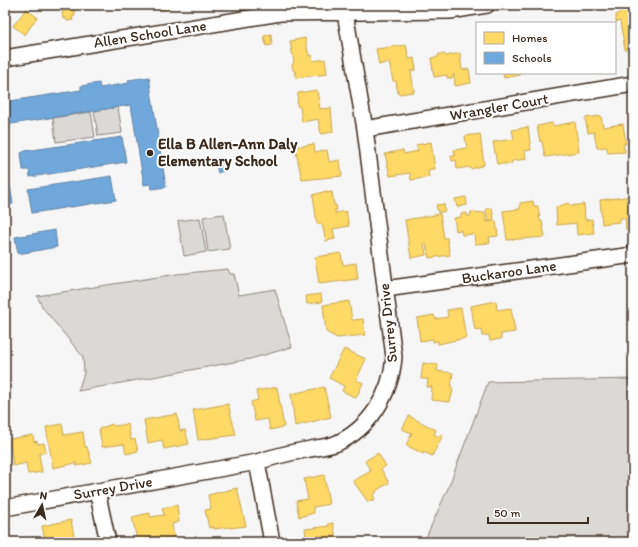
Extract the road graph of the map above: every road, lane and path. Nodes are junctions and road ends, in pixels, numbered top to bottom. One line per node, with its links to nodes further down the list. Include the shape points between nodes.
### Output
1 (487, 5): 2 (street, Allen School Lane, via 450,11)
2 (345, 13): 3 (street, Allen School Lane, via 280,14); 5 (street, Surrey Drive)
3 (5, 58)
4 (633, 84): 5 (street, Wrangler Court)
5 (365, 129): 7 (street, Surrey Drive)
6 (633, 255): 7 (street, Buckaroo Lane)
7 (384, 289): 8 (street, Surrey Drive, via 394,357 390,384 378,408 362,426 334,444)
8 (257, 462): 9 (street, Surrey Drive); 12 (street)
9 (97, 491): 10 (street, Surrey Drive); 11 (street)
10 (5, 508)
11 (108, 542)
12 (272, 542)

